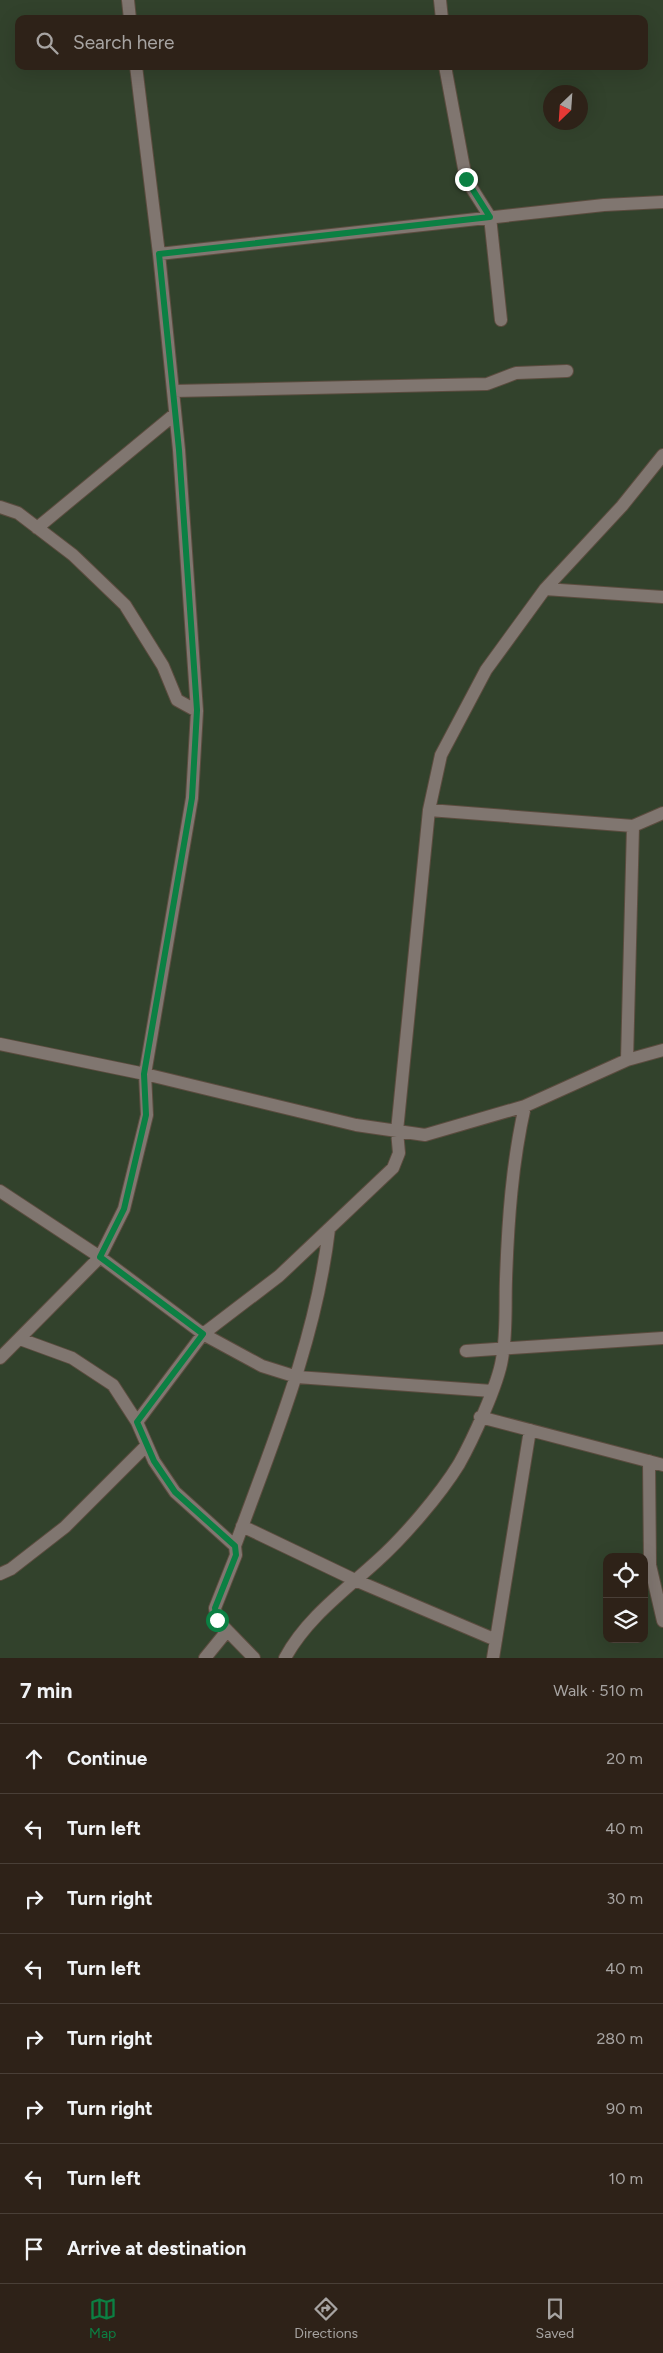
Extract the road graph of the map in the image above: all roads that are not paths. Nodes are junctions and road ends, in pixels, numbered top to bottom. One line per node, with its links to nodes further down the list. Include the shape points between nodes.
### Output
1 (128, 0): 3 (street)
2 (440, 0): 4 (street)
3 (130, 15)
4 (442, 15)
5 (136, 70): 9 (street)
6 (446, 70): 8 (street, via 466,179)
7 (663, 202): 8 (street)
8 (490, 217): 9 (street); 10 (street)
9 (159, 254): 12 (street)
10 (501, 320)
11 (567, 371): 12 (street, via 516,373 487,384)
12 (173, 391): 13 (street)
13 (175, 414): 16 (street); 19 (street)
14 (663, 455): 17 (street, via 622,506)
15 (0, 507): 16 (street, via 18,514)
16 (37, 528): 19 (street, via 73,555 125,605 163,666 177,700)
17 (545, 589): 18 (street); 20 (street, via 486,670 441,755)
18 (663, 597)
19 (197, 710): 26 (street, via 192,798)
20 (429, 810): 22 (street); 28 (street)
21 (663, 812): 22 (street)
22 (633, 826): 25 (street)
23 (0, 1044): 26 (street)
24 (663, 1050): 25 (street)
25 (627, 1060): 27 (street)
26 (144, 1074): 28 (street, via 356,1125); 31 (street, via 146,1115 124,1209)
27 (525, 1106): 28 (street, via 425,1135); 35 (street, via 508,1225)
28 (397, 1131): 30 (street, via 399,1153 393,1168)
29 (0, 1191): 31 (street)
30 (329, 1229): 32 (street, via 279,1276); 38 (street, via 325,1268)
31 (100, 1257): 32 (street); 34 (street)
32 (203, 1334): 38 (street, via 262,1366); 41 (street)
33 (663, 1338): 35 (street)
34 (20, 1339): 37 (street); 41 (street, via 72,1358 113,1385)
35 (503, 1348): 36 (street); 39 (street)
36 (466, 1351)
37 (0, 1358)
38 (297, 1377): 39 (street); 46 (street)
39 (492, 1391): 40 (street)
40 (480, 1417): 42 (street); 49 (street, via 459,1463 432,1502)
41 (137, 1422): 43 (street)
42 (530, 1430): 44 (street); 52 (street)
43 (147, 1444): 47 (street, via 154,1461 175,1492); 48 (street, via 65,1527)
44 (649, 1461): 45 (street); 50 (street, via 650,1565)
45 (663, 1465)
46 (242, 1526): 47 (street); 49 (street)
47 (235, 1546): 51 (street, via 236,1555 215,1608 217,1620)
48 (0, 1574)
49 (356, 1580): 52 (street); 55 (street, via 324,1608)
50 (663, 1621)
51 (227, 1631): 53 (street); 54 (street)
52 (496, 1640): 56 (street)
53 (205, 1658)
54 (254, 1658)
55 (285, 1658)
56 (493, 1658)

